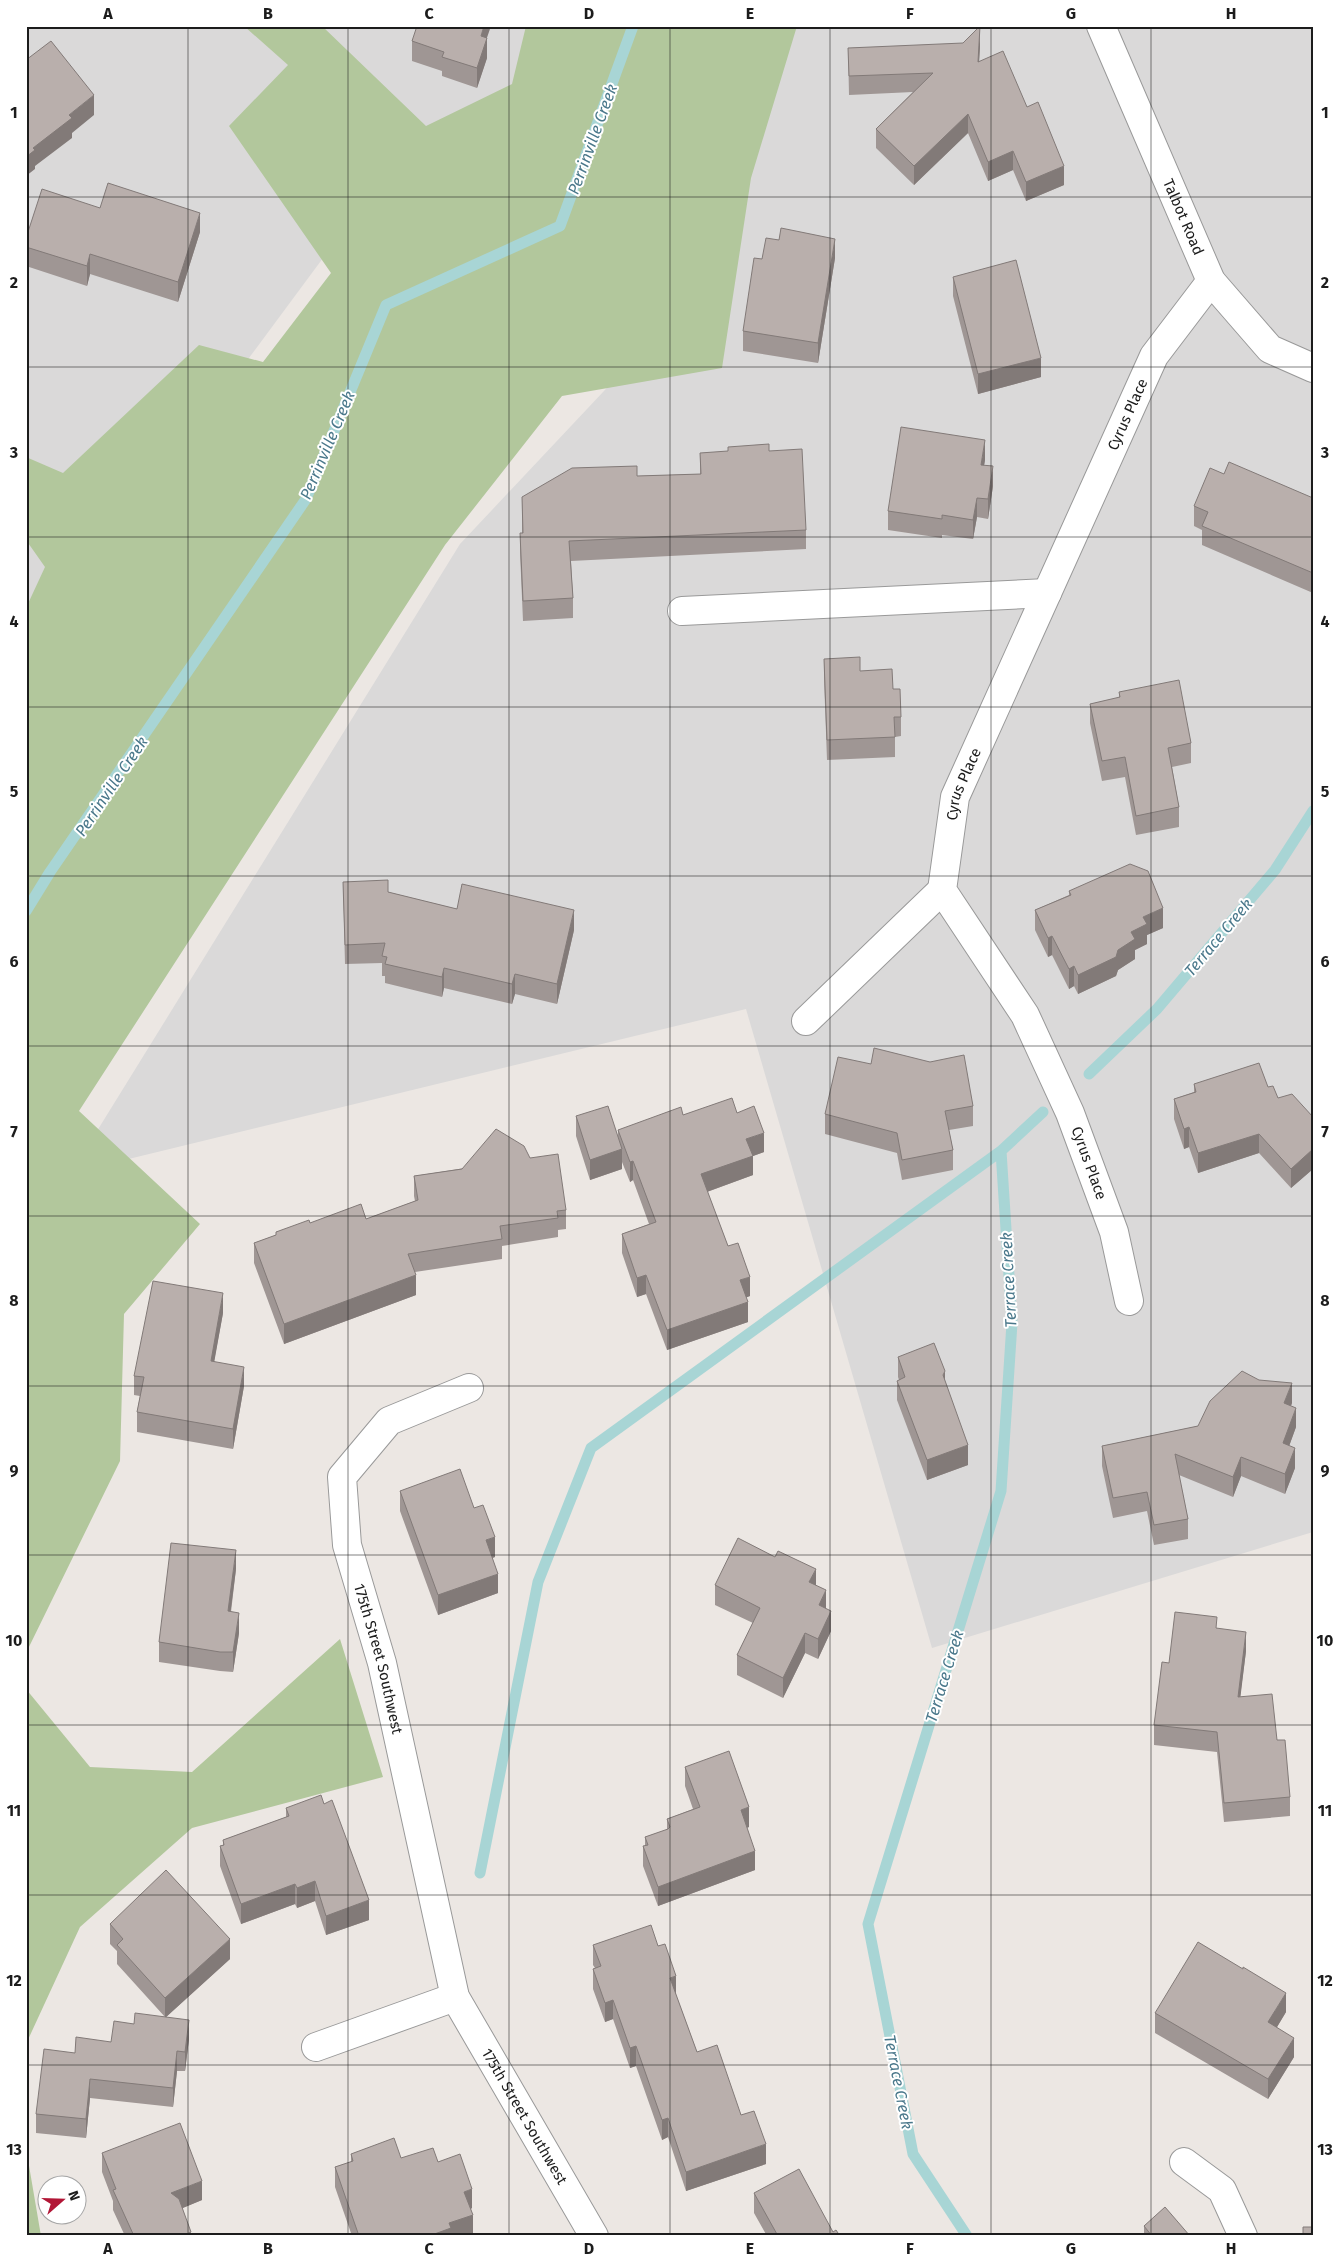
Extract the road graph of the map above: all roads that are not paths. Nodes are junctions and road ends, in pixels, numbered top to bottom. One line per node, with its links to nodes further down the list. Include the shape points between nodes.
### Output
1 (1101, 26): 2 (street, Talbot Road)
2 (1211, 281): 3 (street, Talbot Road, via 1270,349); 4 (street, Cyrus Place, via 1154,356)
3 (1313, 368)
4 (1047, 593): 5 (street); 6 (street, Cyrus Place, via 955,797)
5 (682, 611)
6 (942, 890): 7 (street); 8 (street, Cyrus Place, via 1024,1015 1070,1113 1114,1232)
7 (806, 1021)
8 (1129, 1301)
9 (469, 1388): 10 (street, 175th Street Southwest, via 390,1421 342,1477 346,1545 382,1663)
10 (455, 1997): 11 (street); 13 (street, 175th Street Southwest)
11 (316, 2046)
12 (1184, 2162): 14 (street, via 1222,2190)
13 (594, 2236)
14 (1243, 2236)

